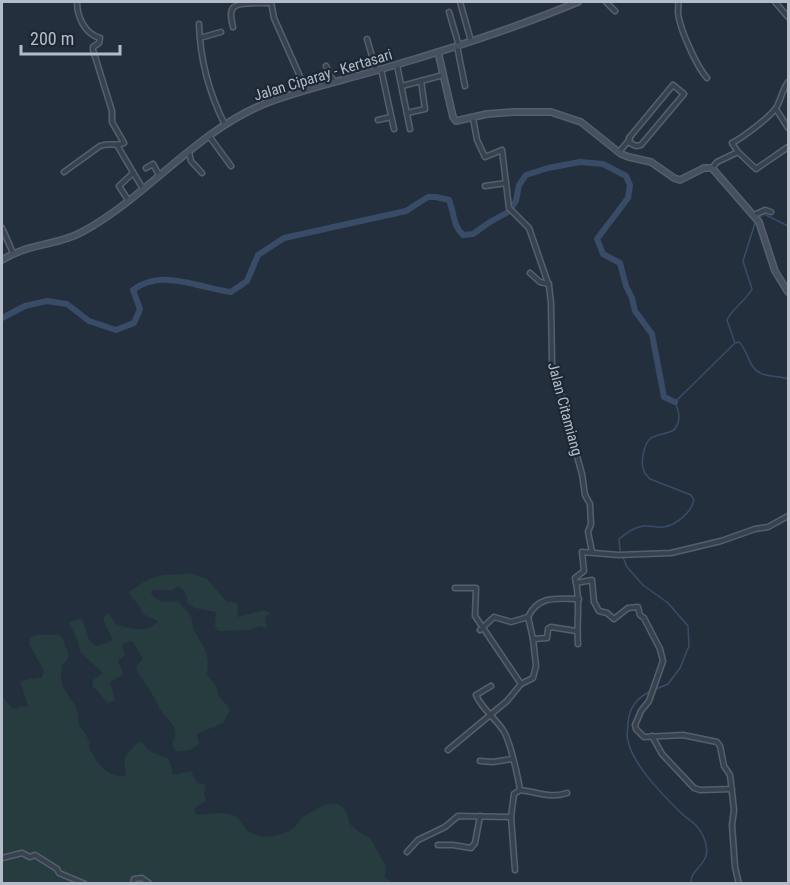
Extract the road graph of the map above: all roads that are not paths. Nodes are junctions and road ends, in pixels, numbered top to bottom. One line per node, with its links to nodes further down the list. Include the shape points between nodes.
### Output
1 (77, 2): 41 (street, via 84,27 100,38 93,50 112,122 124,143)
2 (271, 2): 12 (street, via 234,6); 29 (street, via 274,18)
3 (460, 2): 16 (street)
4 (578, 2): 16 (main road, Jalan Ciparay - Kertasari)
5 (606, 2): 8 (street)
6 (678, 2): 23 (street, via 685,37)
7 (775, 2): 10 (street)
8 (615, 10)
9 (449, 12): 17 (street)
10 (789, 16)
11 (199, 24): 14 (street)
12 (233, 27)
13 (221, 32): 14 (street)
14 (200, 38): 35 (street, via 213,99)
15 (367, 39): 21 (street)
16 (471, 42): 17 (main road, Jalan Ciparay - Kertasari)
17 (458, 46): 18 (main road, Jalan Ciparay - Kertasari); 28 (street)
18 (438, 52): 19 (main road, Jalan Ciparay - Kertasari); 22 (main road)
19 (397, 65): 21 (main road, Jalan Ciparay - Kertasari); 27 (street)
20 (326, 66): 25 (street)
21 (379, 70): 25 (main road, Jalan Ciparay - Kertasari); 32 (street)
22 (443, 75): 24 (street); 33 (main road, via 454,118)
23 (707, 78)
24 (421, 81): 27 (street); 31 (street, via 425,109)
25 (334, 82): 29 (main road, Jalan Ciparay - Kertasari)
26 (789, 82): 30 (street)
27 (402, 86): 31 (street)
28 (465, 86)
29 (306, 90): 35 (main road, Jalan Ciparay - Kertasari, via 265,104)
30 (776, 109): 36 (street); 44 (street, via 731,144)
31 (407, 113): 38 (street)
32 (391, 117): 34 (street); 37 (street)
33 (473, 118): 45 (main road, via 551,112 581,122); 53 (street, via 485,157 502,150)
34 (378, 120)
35 (225, 125): 39 (main road, Jalan Ciparay - Kertasari)
36 (789, 128)
37 (394, 129)
38 (410, 129)
39 (209, 136): 43 (main road, Jalan Ciparay - Kertasari); 46 (street)
40 (628, 142): 40 (street, via 674,86 684,94 641,145); 45 (street)
41 (117, 145): 49 (street, via 100,146); 50 (street)
42 (789, 147): 44 (street, via 756,169)
43 (189, 152): 51 (street); 52 (main road, Jalan Ciparay - Kertasari)
44 (738, 152): 48 (street)
45 (620, 153): 48 (main road, via 651,162 678,180)
46 (231, 166)
47 (146, 168): 52 (street, via 153,164)
48 (712, 168): 58 (main road)
49 (64, 172)
50 (133, 173): 55 (street); 56 (street, via 119,186)
51 (202, 174)
52 (159, 175): 55 (main road, Jalan Ciparay - Kertasari)
53 (506, 183): 54 (street); 65 (street, Jalan Citamiang, via 511,211 531,230)
54 (484, 186)
55 (142, 189): 56 (main road, Jalan Ciparay - Kertasari)
56 (128, 200): 60 (main road, Jalan Ciparay - Kertasari, via 81,233)
57 (771, 212): 58 (street, via 765,210)
58 (756, 218): 64 (main road)
59 (2, 228): 60 (street)
60 (14, 253): 61 (main road, Jalan Ciparay - Kertasari)
61 (2, 260)
62 (530, 273): 65 (street)
63 (789, 280): 64 (street)
64 (781, 283): 66 (main road)
65 (549, 284): 68 (street, Jalan Citamiang, via 552,363 590,504 588,532)
66 (789, 292)
67 (789, 516): 68 (street, via 768,527 671,553)
68 (592, 552): 69 (street, via 581,553 584,571 575,576)
69 (576, 583): 71 (street); 80 (street, via 592,580 594,602 599,611 607,612 612,619 628,608 638,607 655,639 663,661 649,701 635,725 642,736)
70 (455, 588): 73 (street, via 476,588 475,614)
71 (579, 599): 72 (street, via 545,600); 74 (street)
72 (528, 617): 73 (street, via 512,622 494,617); 75 (street)
73 (481, 628): 77 (street)
74 (576, 631): 75 (street, via 551,627 547,638); 76 (street)
75 (533, 639): 77 (street, via 536,673)
76 (578, 644)
77 (521, 684): 79 (street)
78 (491, 686): 79 (street, via 477,695)
79 (490, 715): 81 (street); 82 (street, via 505,732)
80 (652, 736): 84 (street, via 696,790); 84 (street, via 683,735 717,742)
81 (448, 750)
82 (513, 759): 83 (street); 85 (street)
83 (480, 761)
84 (732, 789): 96 (street)
85 (520, 790): 86 (street, via 547,796); 88 (street, via 514,794)
86 (567, 793)
87 (480, 815): 88 (street); 89 (street, via 471,848); 90 (street, via 457,817 418,840)
88 (511, 817): 92 (street)
89 (438, 845)
90 (407, 852)
91 (2, 858): 93 (street, via 22,853 35,855 59,873)
92 (515, 870)
93 (85, 884)
94 (133, 884): 95 (street, via 134,879 142,878)
95 (150, 884)
96 (739, 884)

